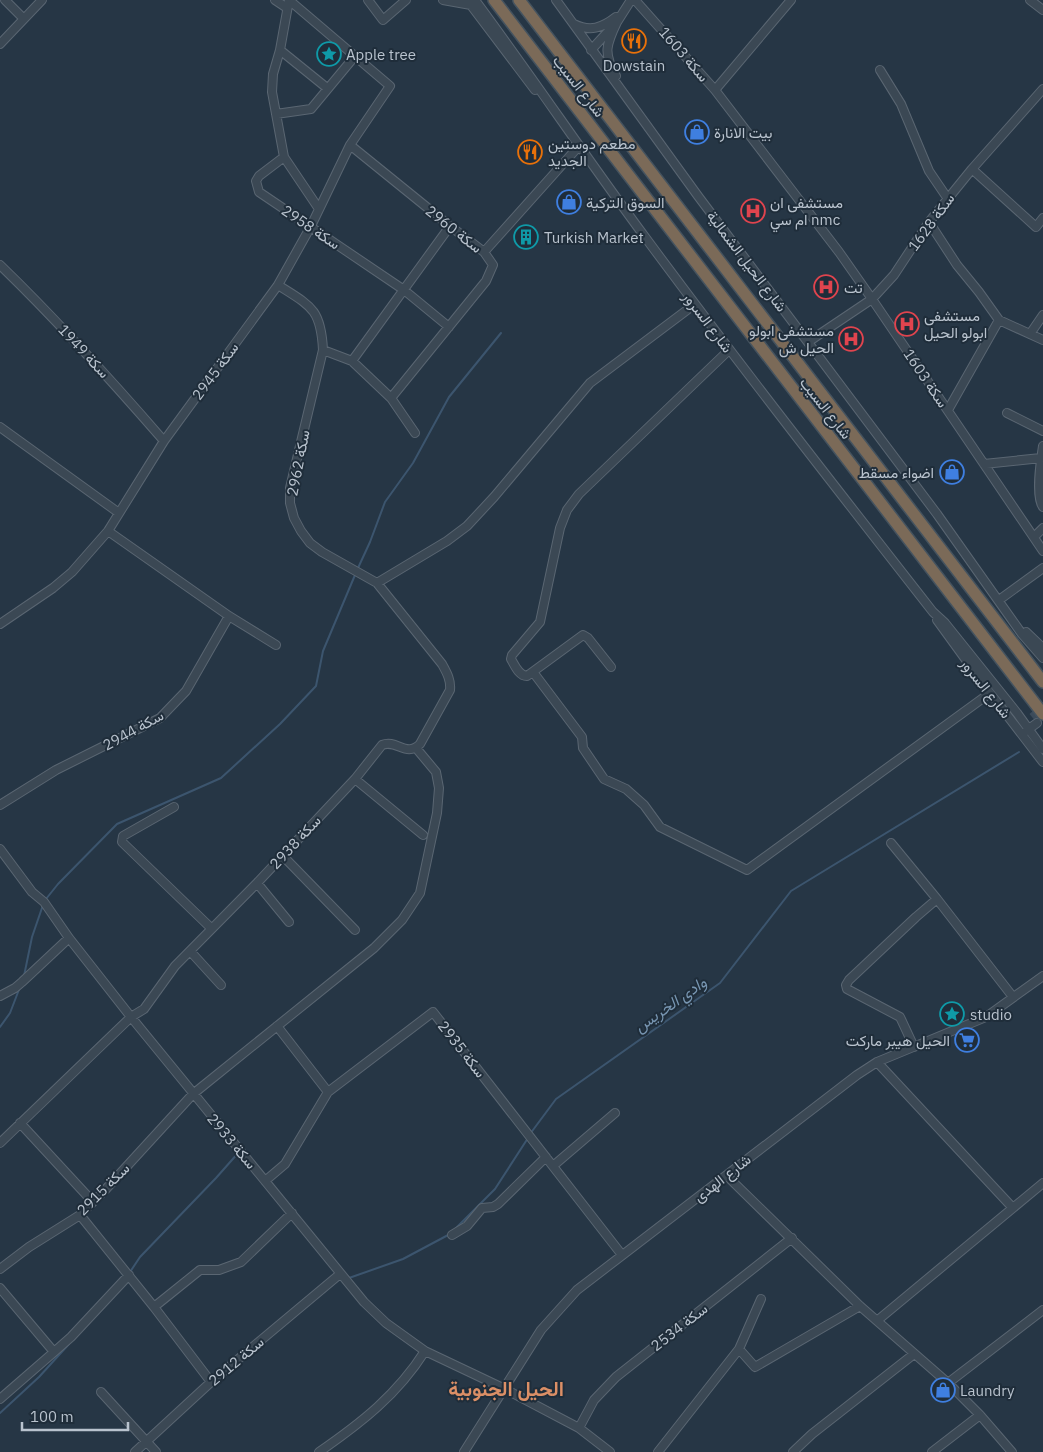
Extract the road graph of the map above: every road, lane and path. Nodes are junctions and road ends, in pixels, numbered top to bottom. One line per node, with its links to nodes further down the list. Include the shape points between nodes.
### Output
1 (5, 0): 19 (street)
2 (42, 0): 19 (street)
3 (275, 0): 16 (street)
4 (368, 0): 5 (street, via 383,20)
5 (406, 0)
6 (443, 0): 7 (street)
7 (453, 0): 15 (street)
8 (494, 0): 87 (highway, شارع السيب)
9 (519, 0): 85 (highway, شارع السيب)
10 (556, 0): 20 (street, شارع الحيل الشمالية)
11 (631, 0): 17 (street)
12 (635, 0): 29 (street, سكة 1603)
13 (791, 0): 29 (street)
14 (1030, 0): 18 (street)
15 (471, 2): 33 (street, شارع السرور)
16 (287, 8): 23 (street); 25 (street, via 289,0)
17 (625, 10): 20 (street, via 598,28 582,28); 21 (street)
18 (1043, 10)
19 (24, 19): 22 (street)
20 (572, 22): 24 (street, شارع الحيل الشمالية)
21 (617, 22): 24 (street); 30 (street, via 608,41 607,56)
22 (0, 44)
23 (280, 50): 27 (street); 31 (street, via 273,74)
24 (592, 50): 30 (street, شارع الحيل الشمالية)
25 (355, 56): 27 (street); 32 (street, سكة 2945, via 390,86)
26 (880, 70): 36 (street, via 901,104 929,171)
27 (327, 88): 31 (street, via 310,109)
28 (1043, 89): 35 (street, سكة 1628)
29 (715, 90): 46 (street, سكة 1603)
30 (630, 102): 53 (street, شارع الحيل الشمالية)
31 (276, 114): 34 (street)
32 (350, 145): 37 (street, سكة 2945); 41 (street, سكة 2960)
33 (578, 147): 42 (street); 47 (street, شارع السرور)
34 (284, 157): 37 (street); 40 (street, سكة 2958, via 259,176 256,186 259,192)
35 (972, 169): 36 (street, سكة 1628); 38 (street, via 1036,227)
36 (948, 199): 39 (street, سكة 1628)
37 (319, 209): 40 (street, سكة 2945)
38 (1043, 218)
39 (928, 222): 46 (street, سكة 1628, via 894,275); 49 (street)
40 (311, 226): 44 (street, سكة 2945); 45 (street, سكة 2958)
41 (450, 226): 42 (street, سكة 2960); 45 (street)
42 (484, 252): 50 (street, سكة 2960, via 493,264 486,281)
43 (0, 265): 63 (street, سكة 1949, via 95,362)
44 (278, 284): 54 (street, سكة 2962, via 315,311 322,332); 63 (street, سكة 2945)
45 (404, 290): 50 (street, سكة 2958); 56 (street)
46 (872, 299): 53 (street, سكة 1628); 58 (street, سكة 1603)
47 (695, 304): 55 (street, شارع السرور); 74 (street, via 590,383 467,526)
48 (1043, 315): 51 (street)
49 (998, 320): 51 (street); 58 (street)
50 (449, 327): 57 (street, سكة 2960)
51 (1030, 334): 52 (street)
52 (1043, 340)
53 (808, 342): 75 (street, شارع الحيل الشمالية)
54 (323, 350): 56 (street); 74 (street, سكة 2962, via 290,488 290,503 294,518 310,543)
55 (729, 350): 76 (street, شارع السرور); 84 (street, via 579,494 568,510 560,528 540,622 511,659 520,674 528,676)
56 (352, 361): 57 (street)
57 (390, 398): 62 (street)
58 (948, 410): 66 (street, سكة 1603)
59 (1007, 413): 61 (street)
60 (0, 427): 68 (street)
61 (1043, 431)
62 (415, 433)
63 (164, 441): 68 (street, سكة 2945)
64 (1043, 446): 65 (street)
65 (1041, 458): 66 (street); 67 (street)
66 (984, 464): 71 (street, سكة 1603)
67 (1043, 506)
68 (119, 513): 70 (street, سكة 2945)
69 (1043, 528): 71 (street)
70 (108, 531): 77 (street); 79 (street, سكة 2945, via 54,588)
71 (1034, 537): 72 (street, سكة 1603)
72 (1043, 551)
73 (1043, 568): 75 (street)
74 (377, 583): 89 (street, سكة 2962, via 442,664 450,684 444,702)
75 (998, 600): 78 (street, شارع الحيل الشمالية)
76 (933, 612): 86 (street, شارع السرور); 88 (street, شارع السرور, via 945,623)
77 (229, 616): 80 (street); 93 (street, سكة 2944, via 186,691 160,718 56,770)
78 (1010, 617): 81 (street, شارع الحيل الشمالية); 82 (street, شارع الحيل الشمالية)
79 (0, 624)
80 (276, 645)
81 (1043, 648)
82 (1043, 658)
83 (611, 667): 84 (street, via 583,635)
84 (533, 672): 86 (street, via 582,737 583,748 604,779 626,789 660,827 747,870)
85 (1043, 682)
86 (990, 694): 88 (street, شارع السرور)
87 (1037, 718): 88 (street)
88 (1023, 728): 90 (street, شارع السرور); 91 (street, شارع السرور)
89 (416, 748): 92 (street, سكة 2938, via 407,750 387,742); 111 (street, سكة 2915, via 436,772 439,788 420,894 402,920 374,948)
90 (1043, 749)
91 (1043, 762)
92 (355, 778): 95 (street); 98 (street, سكة 2938)
93 (0, 805)
94 (174, 807): 102 (street, via 123,836 122,842)
95 (423, 835)
96 (891, 843): 100 (street)
97 (0, 849): 104 (street, سكة 2933)
98 (282, 855): 99 (street, سكة 2938); 103 (street)
99 (257, 883): 101 (street); 102 (street, سكة 2938)
100 (937, 900): 109 (street); 112 (street, via 846,985 847,989 900,1017)
101 (290, 922)
102 (211, 928): 105 (street, سكة 2938)
103 (355, 930)
104 (69, 938): 108 (street, via 22,982); 110 (street, سكة 2933)
105 (190, 951): 107 (street); 110 (street, سكة 2938, via 144,1009)
106 (1043, 976): 109 (street, شارع الهدى)
107 (221, 986)
108 (0, 996)
109 (1012, 997): 112 (street, شارع الهدى, via 986,1017)
110 (131, 1017): 115 (street, سكة 2933); 117 (street, سكة 2938)
111 (277, 1026): 114 (street); 115 (street, سكة 2915)
112 (914, 1047): 113 (street, شارع الهدى)
113 (877, 1062): 121 (street, شارع الهدى, via 836,1090); 125 (street)
114 (328, 1092): 119 (street, سكة 2935, via 433,1012); 122 (street, سكة 2935, via 285,1164)
115 (193, 1094): 122 (street, سكة 2933); 124 (street, سكة 2915)
116 (615, 1113): 120 (street)
117 (20, 1123): 118 (street, سكة 2938); 124 (street)
118 (0, 1143)
119 (546, 1157): 120 (street, سكة 2935); 128 (street, via 498,1204 482,1208 467,1226)
120 (553, 1166): 130 (street, سكة 2935)
121 (727, 1176): 129 (street); 130 (street, شارع الهدى)
122 (265, 1181): 126 (street, سكة 2933)
123 (1043, 1183): 125 (street)
124 (93, 1202): 127 (street, سكة 2915)
125 (1012, 1207): 139 (street)
126 (292, 1213): 132 (street, سكة 2933); 137 (street, via 241,1262 219,1270 200,1270)
127 (80, 1215): 131 (street, سكة 2915); 133 (street)
128 (452, 1235)
129 (792, 1238): 136 (street); 150 (street, سكة 2534, via 616,1377 594,1400)
130 (622, 1254): 146 (street, شارع الهدى, via 559,1308)
131 (0, 1269)
132 (340, 1274): 141 (street, سكة 2933, via 386,1322); 144 (street, سكة 2912)
133 (128, 1275): 137 (street); 142 (street)
134 (0, 1288): 142 (street)
135 (761, 1299): 140 (street)
136 (860, 1306): 139 (street); 140 (street, via 756,1367)
137 (154, 1307): 144 (street)
138 (1043, 1310): 145 (street)
139 (878, 1320): 143 (street)
140 (738, 1349): 157 (street)
141 (425, 1351): 146 (street, سكة 2933); 154 (street, via 397,1389)
142 (54, 1352): 148 (street)
143 (914, 1354): 145 (street); 158 (street)
144 (211, 1382): 151 (street, سكة 2912)
145 (948, 1384): 149 (street)
146 (503, 1388): 150 (street, سكة 2933); 155 (street, شارع الهدى)
147 (101, 1392): 151 (street)
148 (0, 1399)
149 (980, 1415): 159 (street); 160 (street)
150 (579, 1428): 156 (street, سكة 2933)
151 (148, 1442): 152 (street, سكة 2912); 153 (street)
152 (135, 1452)
153 (156, 1452)
154 (319, 1452)
155 (464, 1452)
156 (610, 1452)
157 (658, 1452)
158 (793, 1452)
159 (932, 1452)
160 (1012, 1452)

